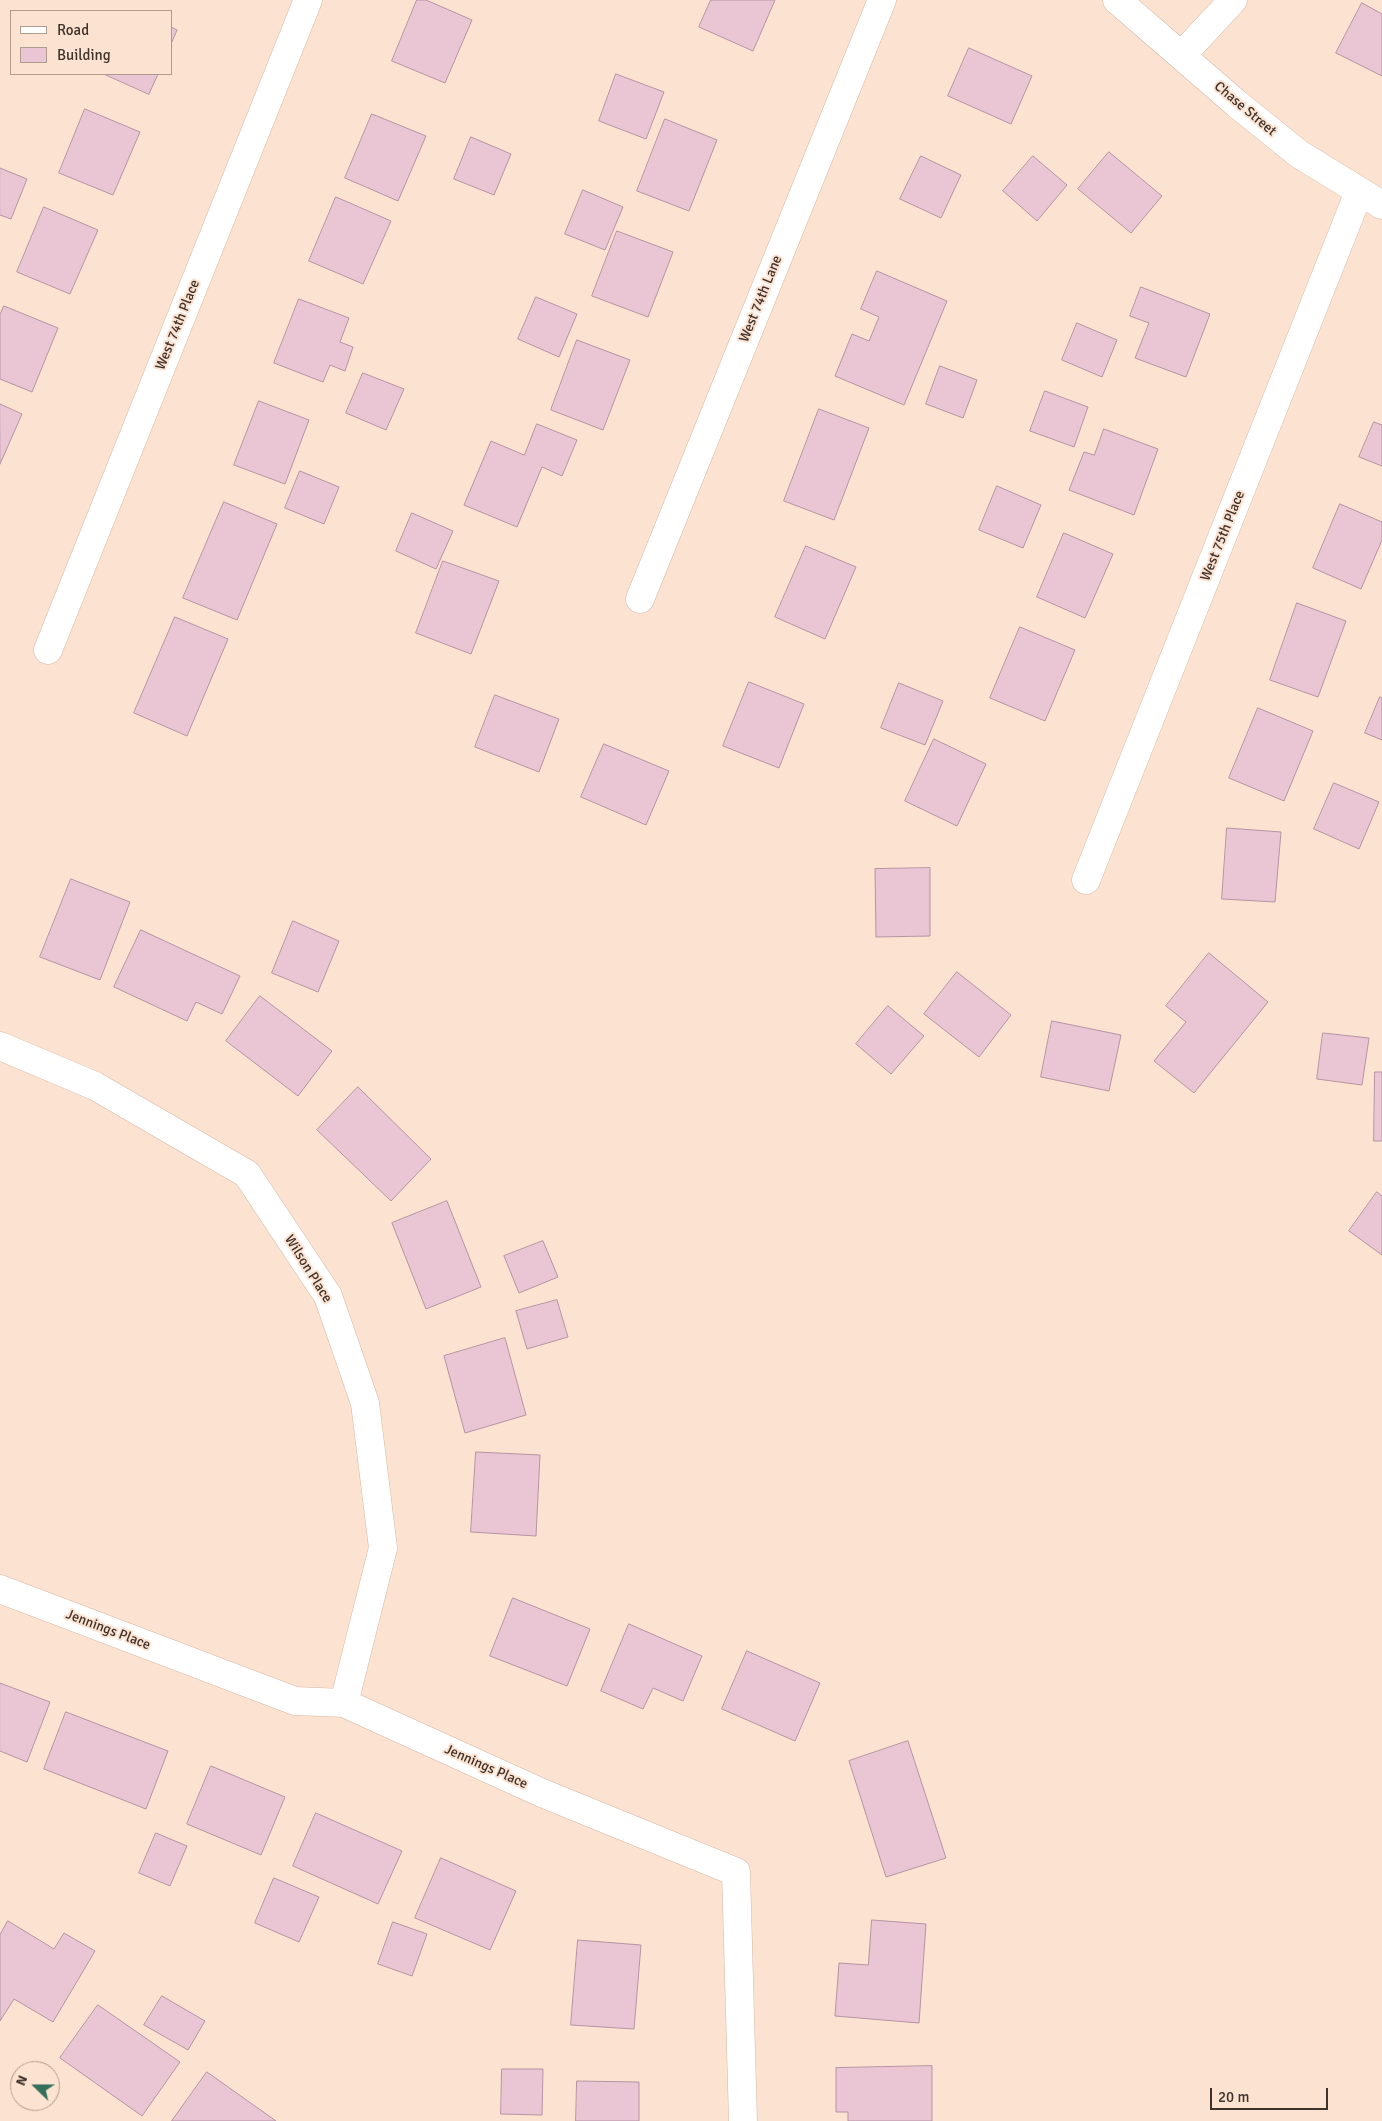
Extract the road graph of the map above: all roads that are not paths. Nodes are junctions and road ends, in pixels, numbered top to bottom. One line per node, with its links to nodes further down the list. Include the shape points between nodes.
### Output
1 (308, 0): 8 (street, West 74th Place)
2 (882, 0): 7 (street, West 74th Lane)
3 (1117, 0): 5 (street, Chase Street)
4 (1233, 0): 5 (street)
5 (1182, 55): 6 (street, Chase Street, via 1236,104 1299,154)
6 (1371, 199): 9 (street, West 75th Place)
7 (640, 598)
8 (48, 650)
9 (1086, 880)
10 (0, 1046): 12 (street, Wilson Place, via 95,1086 247,1174 328,1296 365,1403 382,1548)
11 (0, 1590): 12 (street, Jennings Place, via 295,1701)
12 (344, 1703): 13 (street, Jennings Place, via 542,1793 736,1872)
13 (743, 2121)

